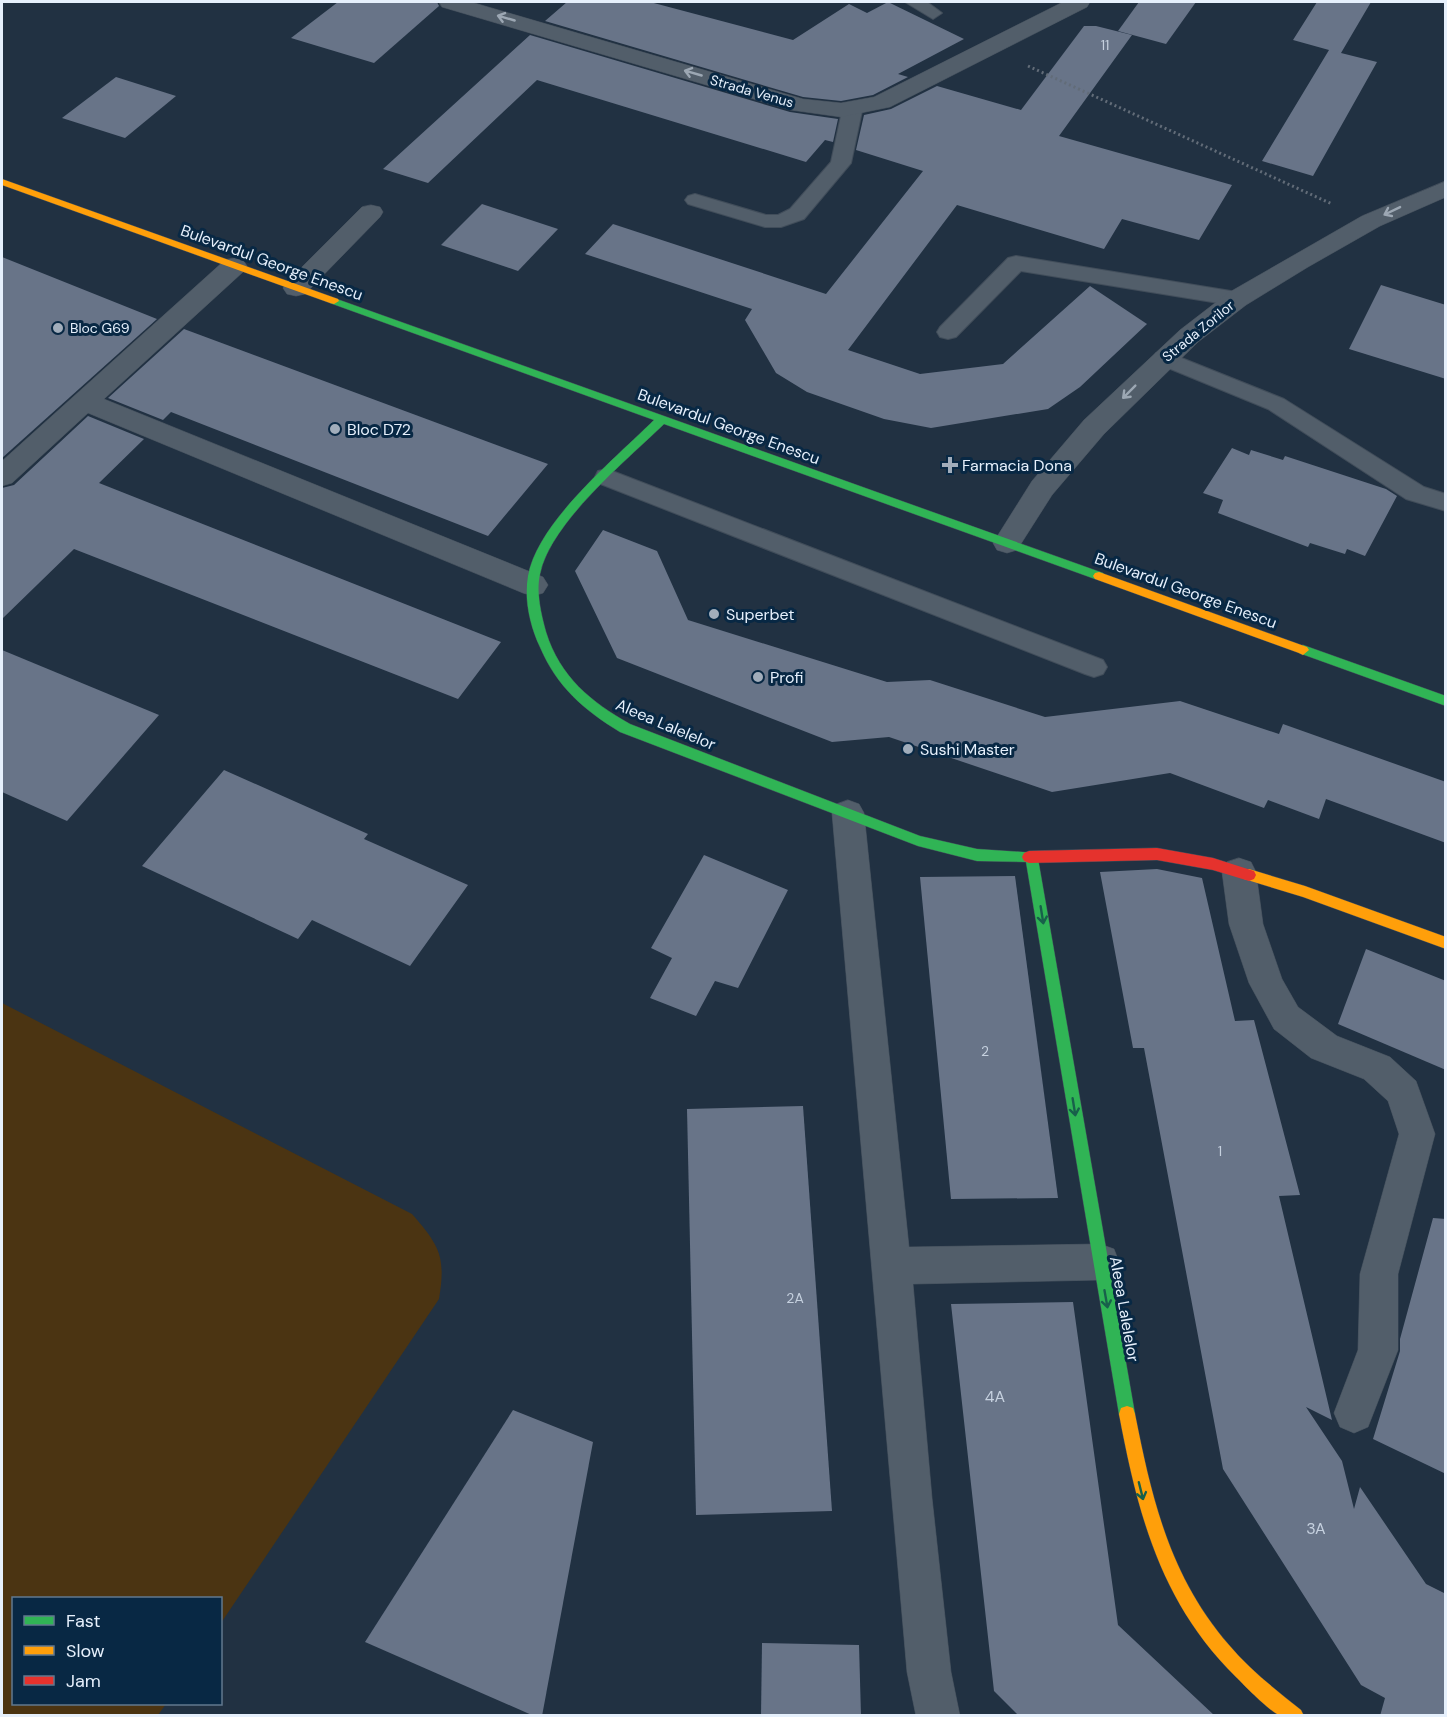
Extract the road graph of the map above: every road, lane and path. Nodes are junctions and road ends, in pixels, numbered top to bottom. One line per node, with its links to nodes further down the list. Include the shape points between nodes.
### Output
1 (450, 2): 6 (street, Strada Venus, one-way to 1, via 799,105)
2 (914, 2): 4 (lane)
3 (1079, 2): 5 (street, Strada Venus)
4 (933, 13)
5 (991, 49): 6 (street, Strada Venus, via 882,102); 11 (path)
6 (852, 111): 9 (lane, via 841,163 797,214 781,221 765,221)
7 (2, 182): 12 (street, Bulevardul George Enescu)
8 (1446, 188): 11 (street, Strada Zorilor, one-way to 11)
9 (695, 200)
10 (371, 212): 13 (street)
11 (1371, 221): 14 (street, Strada Zorilor)
12 (234, 266): 13 (street, Bulevardul George Enescu); 17 (street)
13 (296, 288): 18 (street, Bulevardul George Enescu)
14 (1237, 299): 15 (lane, via 1016,263); 16 (street, Strada Zorilor)
15 (948, 332)
16 (1164, 358): 21 (lane, via 1276,404 1415,493); 22 (street, Strada Zorilor, one-way to 22, via 1095,427 1042,488)
17 (84, 401): 19 (street); 23 (street)
18 (662, 419): 20 (street, Aleea Lalelelor); 22 (street, Bulevardul George Enescu)
19 (2, 476)
20 (607, 477): 23 (street, Aleea Lalelelor, via 558,529 537,564); 24 (lane)
21 (1446, 503)
22 (1007, 543): 25 (street, Bulevardul George Enescu)
23 (533, 585): 26 (street, Aleea Lalelelor, via 540,631 554,668 573,694 593,710 625,728)
24 (1094, 667)
25 (1446, 701)
26 (848, 813): 27 (street, Aleea Lalelelor, via 918,841 977,855); 31 (street)
27 (1032, 857): 28 (street, Aleea Lalelelor, via 1157,854); 30 (street, Aleea Lalelelor, one-way to 30)
28 (1239, 872): 29 (street, Aleea Lalelelor); 32 (street, via 1246,924 1266,983 1286,1018 1324,1047 1377,1068 1403,1092 1417,1134 1379,1274 1378,1350)
29 (1446, 943)
30 (1100, 1262): 31 (street); 34 (street, Aleea Lalelelor, one-way to 34, via 1135,1463 1148,1517 1168,1572 1195,1621 1236,1668)
31 (892, 1266): 33 (street, via 911,1498 929,1672)
32 (1354, 1413)
33 (938, 1716)
34 (1295, 1716)

